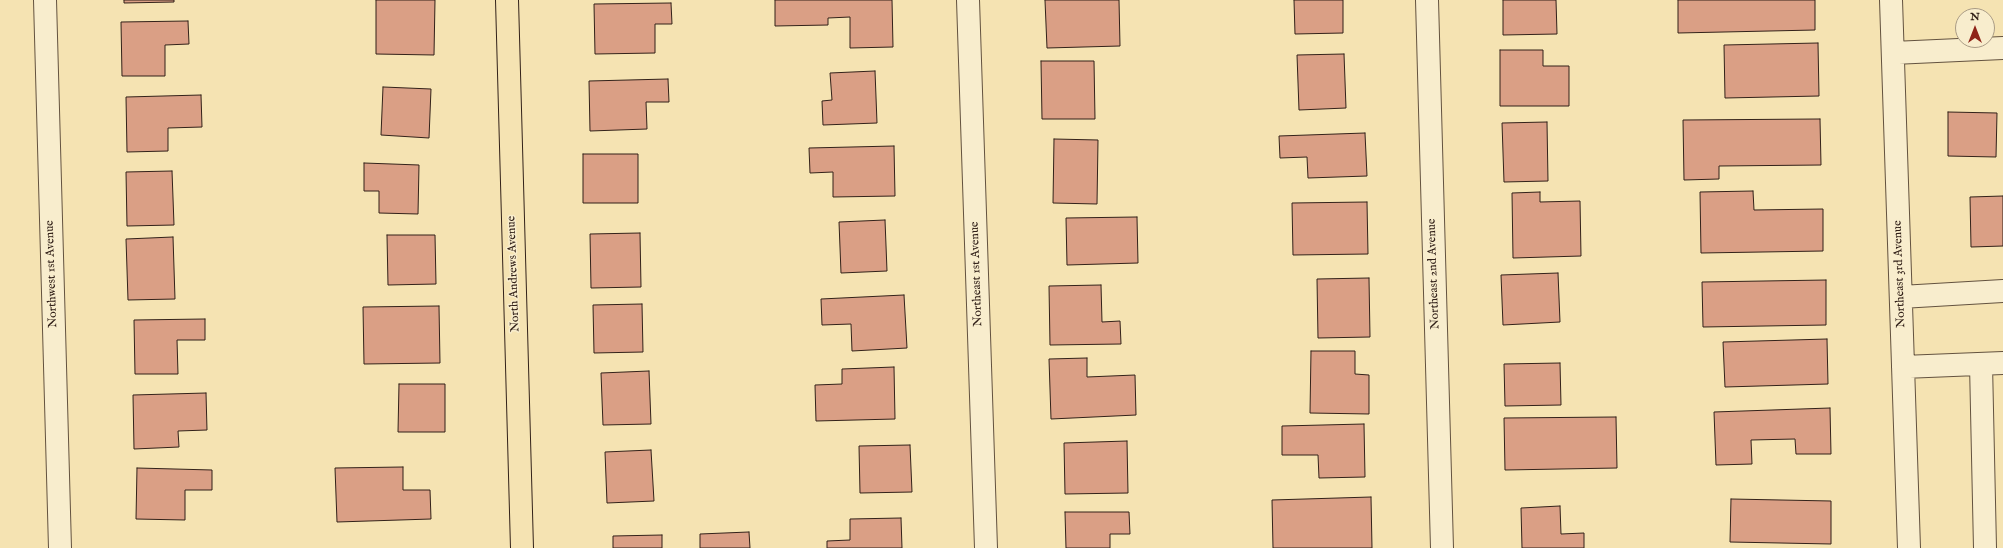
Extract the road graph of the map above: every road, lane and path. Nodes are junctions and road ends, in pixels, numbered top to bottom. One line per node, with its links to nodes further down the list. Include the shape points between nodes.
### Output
1 (45, 0): 13 (street, Northwest 1st Avenue)
2 (507, 0): 14 (main road, North Andrews Avenue)
3 (968, 0): 15 (street, Northeast 1st Avenue)
4 (1427, 0): 16 (street, Northeast 2nd Avenue)
5 (1891, 0): 7 (street, Northeast 3rd Avenue)
6 (2003, 48): 7 (street)
7 (1893, 53): 9 (street, Northeast 3rd Avenue)
8 (2003, 291): 9 (street)
9 (1901, 297): 12 (street, Northeast 3rd Avenue)
10 (2003, 363): 11 (street)
11 (1982, 364): 12 (street); 18 (street)
12 (1903, 367): 17 (street, Northeast 3rd Avenue)
13 (60, 548)
14 (522, 548)
15 (986, 548)
16 (1442, 548)
17 (1909, 548)
18 (1985, 548)

